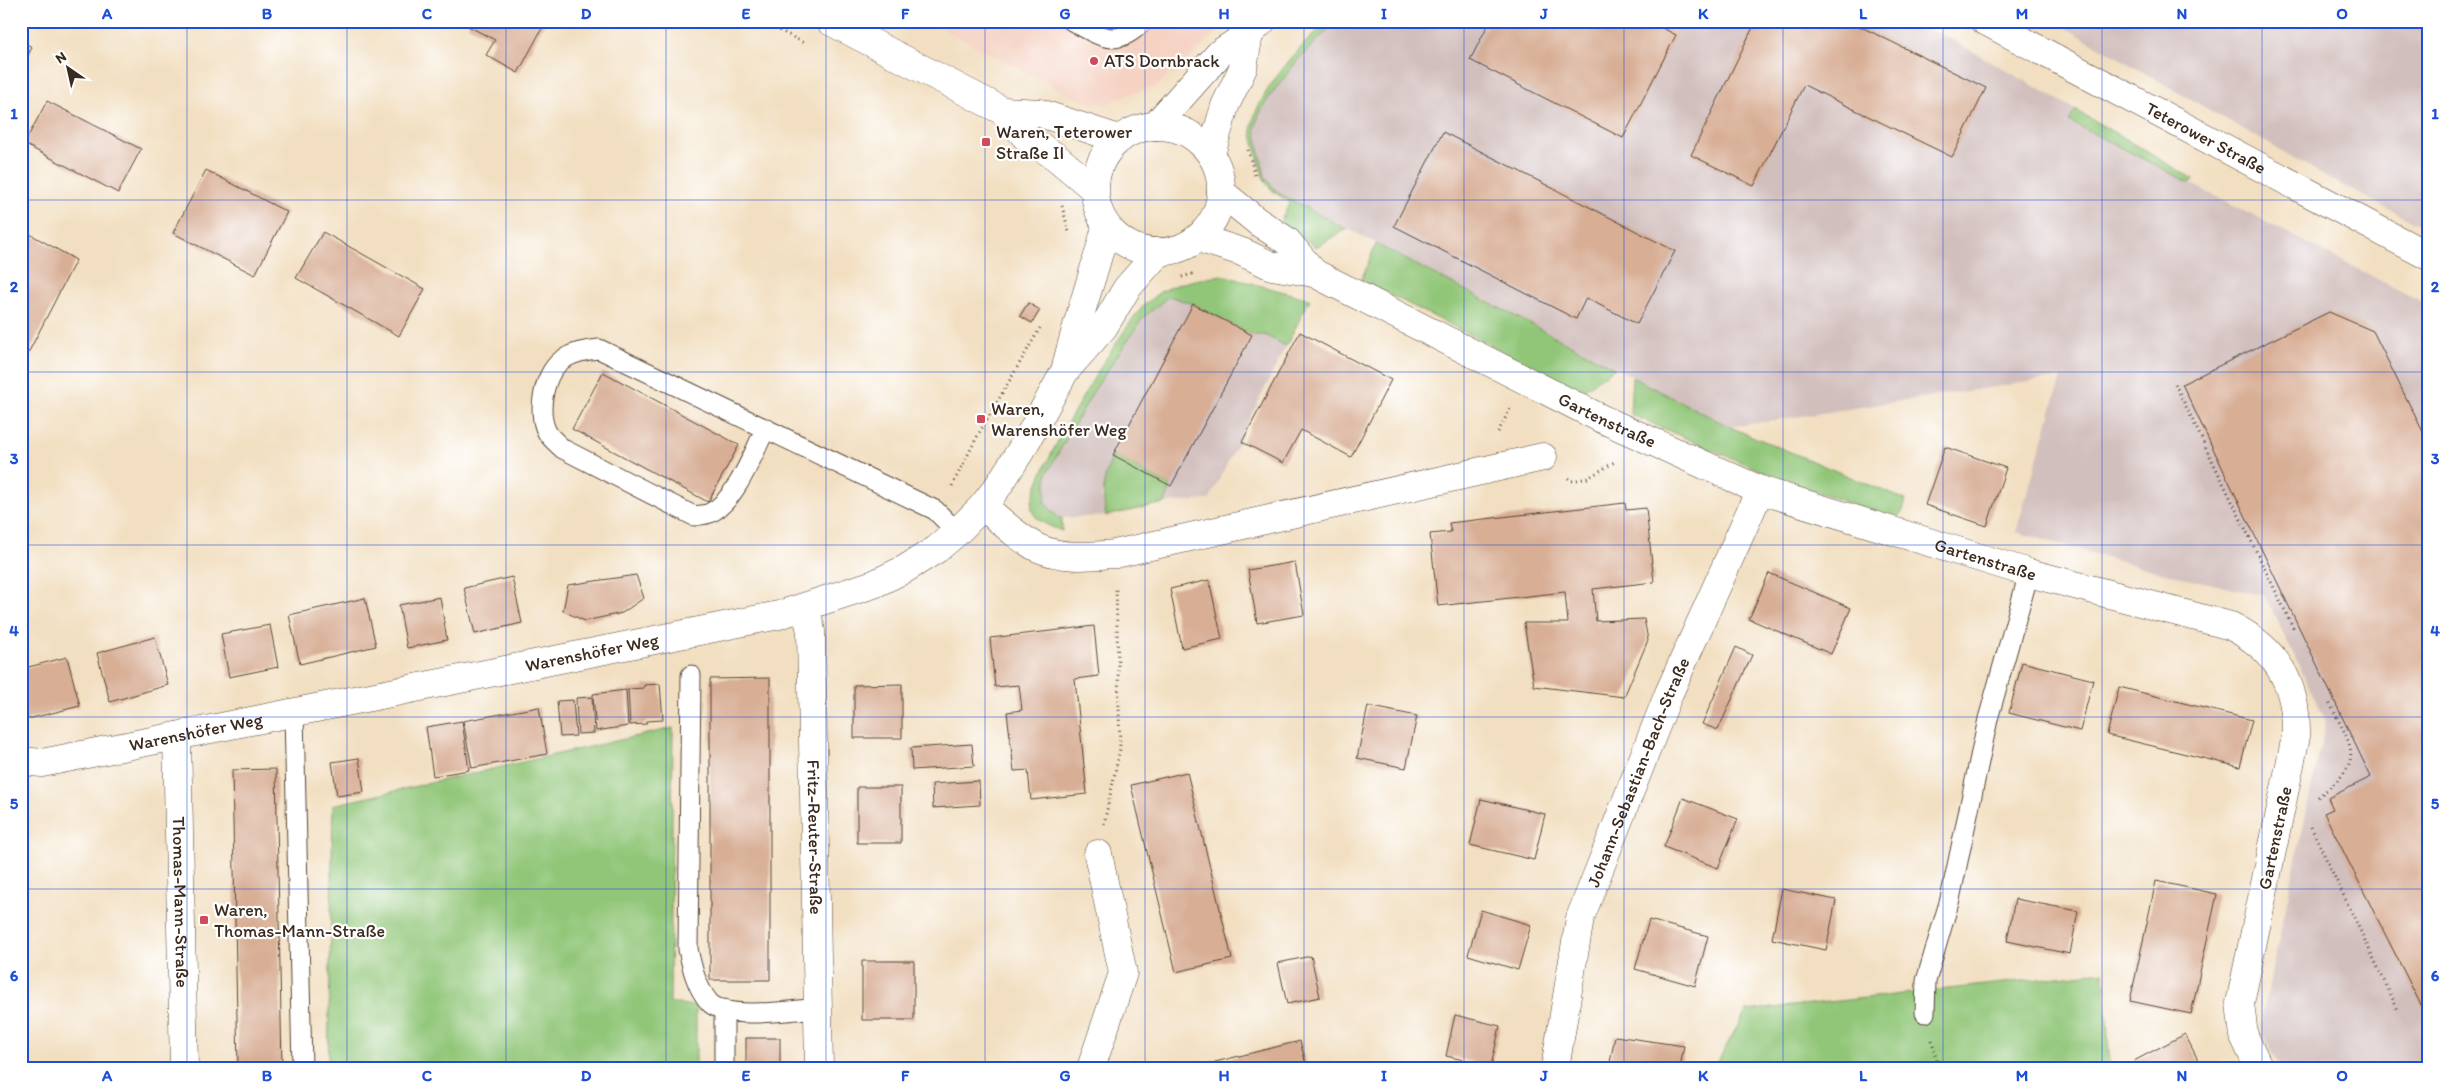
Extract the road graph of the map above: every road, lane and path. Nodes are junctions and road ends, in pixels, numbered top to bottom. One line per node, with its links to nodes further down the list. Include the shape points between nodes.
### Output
1 (762, 21): 7 (path)
2 (830, 21): 8 (street)
3 (1072, 21): 4 (lane, via 1102,37 1116,39 1130,34)
4 (1142, 21)
5 (1985, 21): 21 (street, Teterower Straße)
6 (1256, 28): 9 (street, via 1220,53); 12 (street, via 1243,68 1225,106)
7 (805, 44)
8 (1003, 111): 10 (street, via 1040,113); 14 (street, via 1026,136)
9 (1155, 126): 10 (street, via 1136,130); 12 (street, via 1186,132)
10 (1119, 139): 14 (street, via 1104,154)
11 (1246, 143): 13 (path)
12 (1211, 154): 15 (street, via 1218,168)
13 (1256, 180)
14 (1094, 190): 17 (street, via 1099,215)
15 (1221, 192): 19 (street, via 1212,223); 23 (street, Gartenstraße, via 1287,241)
16 (1060, 199): 18 (path)
17 (1106, 227): 20 (street, via 1121,242); 26 (street, Warenshöfer Weg)
18 (1070, 237)
19 (1198, 238): 20 (street, via 1186,247); 23 (street, Gartenstraße, via 1272,266)
20 (1157, 254): 26 (street, Warenshöfer Weg, via 1127,288 1103,328)
21 (2428, 256)
22 (1203, 271): 24 (path)
23 (1314, 273): 27 (street, Gartenstraße)
24 (1175, 278)
25 (1042, 324): 34 (path, via 953,484)
26 (1065, 371): 33 (street, Warenshöfer Weg, via 1023,446)
27 (1524, 379): 29 (street, Gartenstraße); 31 (path, via 1492,443 1485,450)
28 (766, 428): 28 (lane, via 722,505 709,514 694,516 564,449 547,433 540,409 548,378 563,358 583,350 599,349); 34 (lane)
29 (1634, 433): 30 (path, via 1612,466 1588,478 1572,481); 32 (street, Gartenstraße)
30 (1543, 457): 31 (street)
31 (1489, 469): 36 (street)
32 (1760, 490): 37 (street, Gartenstraße); 52 (street, Johann-Sebastian-Bach-Straße, via 1669,693 1580,918)
33 (983, 506): 35 (street, Warenshöfer Weg); 36 (street, via 1038,548 1077,557)
34 (935, 510): 35 (lane)
35 (957, 532): 38 (street, Warenshöfer Weg, via 905,570)
36 (1115, 554): 43 (path, via 1120,750)
37 (2029, 573): 46 (lane, via 1988,719 1950,899 1926,980); 53 (street, Gartenstraße, via 2231,626 2250,636 2282,670 2296,712 2296,736 2240,1003 2244,1036)
38 (805, 607): 40 (street, Warenshöfer Weg); 44 (street, Fritz-Reuter-Straße, via 811,631)
39 (691, 675): 45 (lane, via 688,949 695,980 710,1004)
40 (294, 713): 41 (street, Warenshöfer Weg); 48 (lane)
41 (178, 736): 42 (street, Warenshöfer Weg, via 42,763); 47 (street, Thomas-Mann-Straße)
42 (21, 761)
43 (1098, 854): 51 (street, via 1123,973)
44 (818, 1008): 45 (lane, via 738,1014); 50 (street, Fritz-Reuter-Straße)
45 (724, 1009): 49 (lane)
46 (1925, 1013)
47 (184, 1068)
48 (302, 1068)
49 (724, 1068)
50 (819, 1068)
51 (1091, 1068)
52 (1555, 1068)
53 (2259, 1068)

